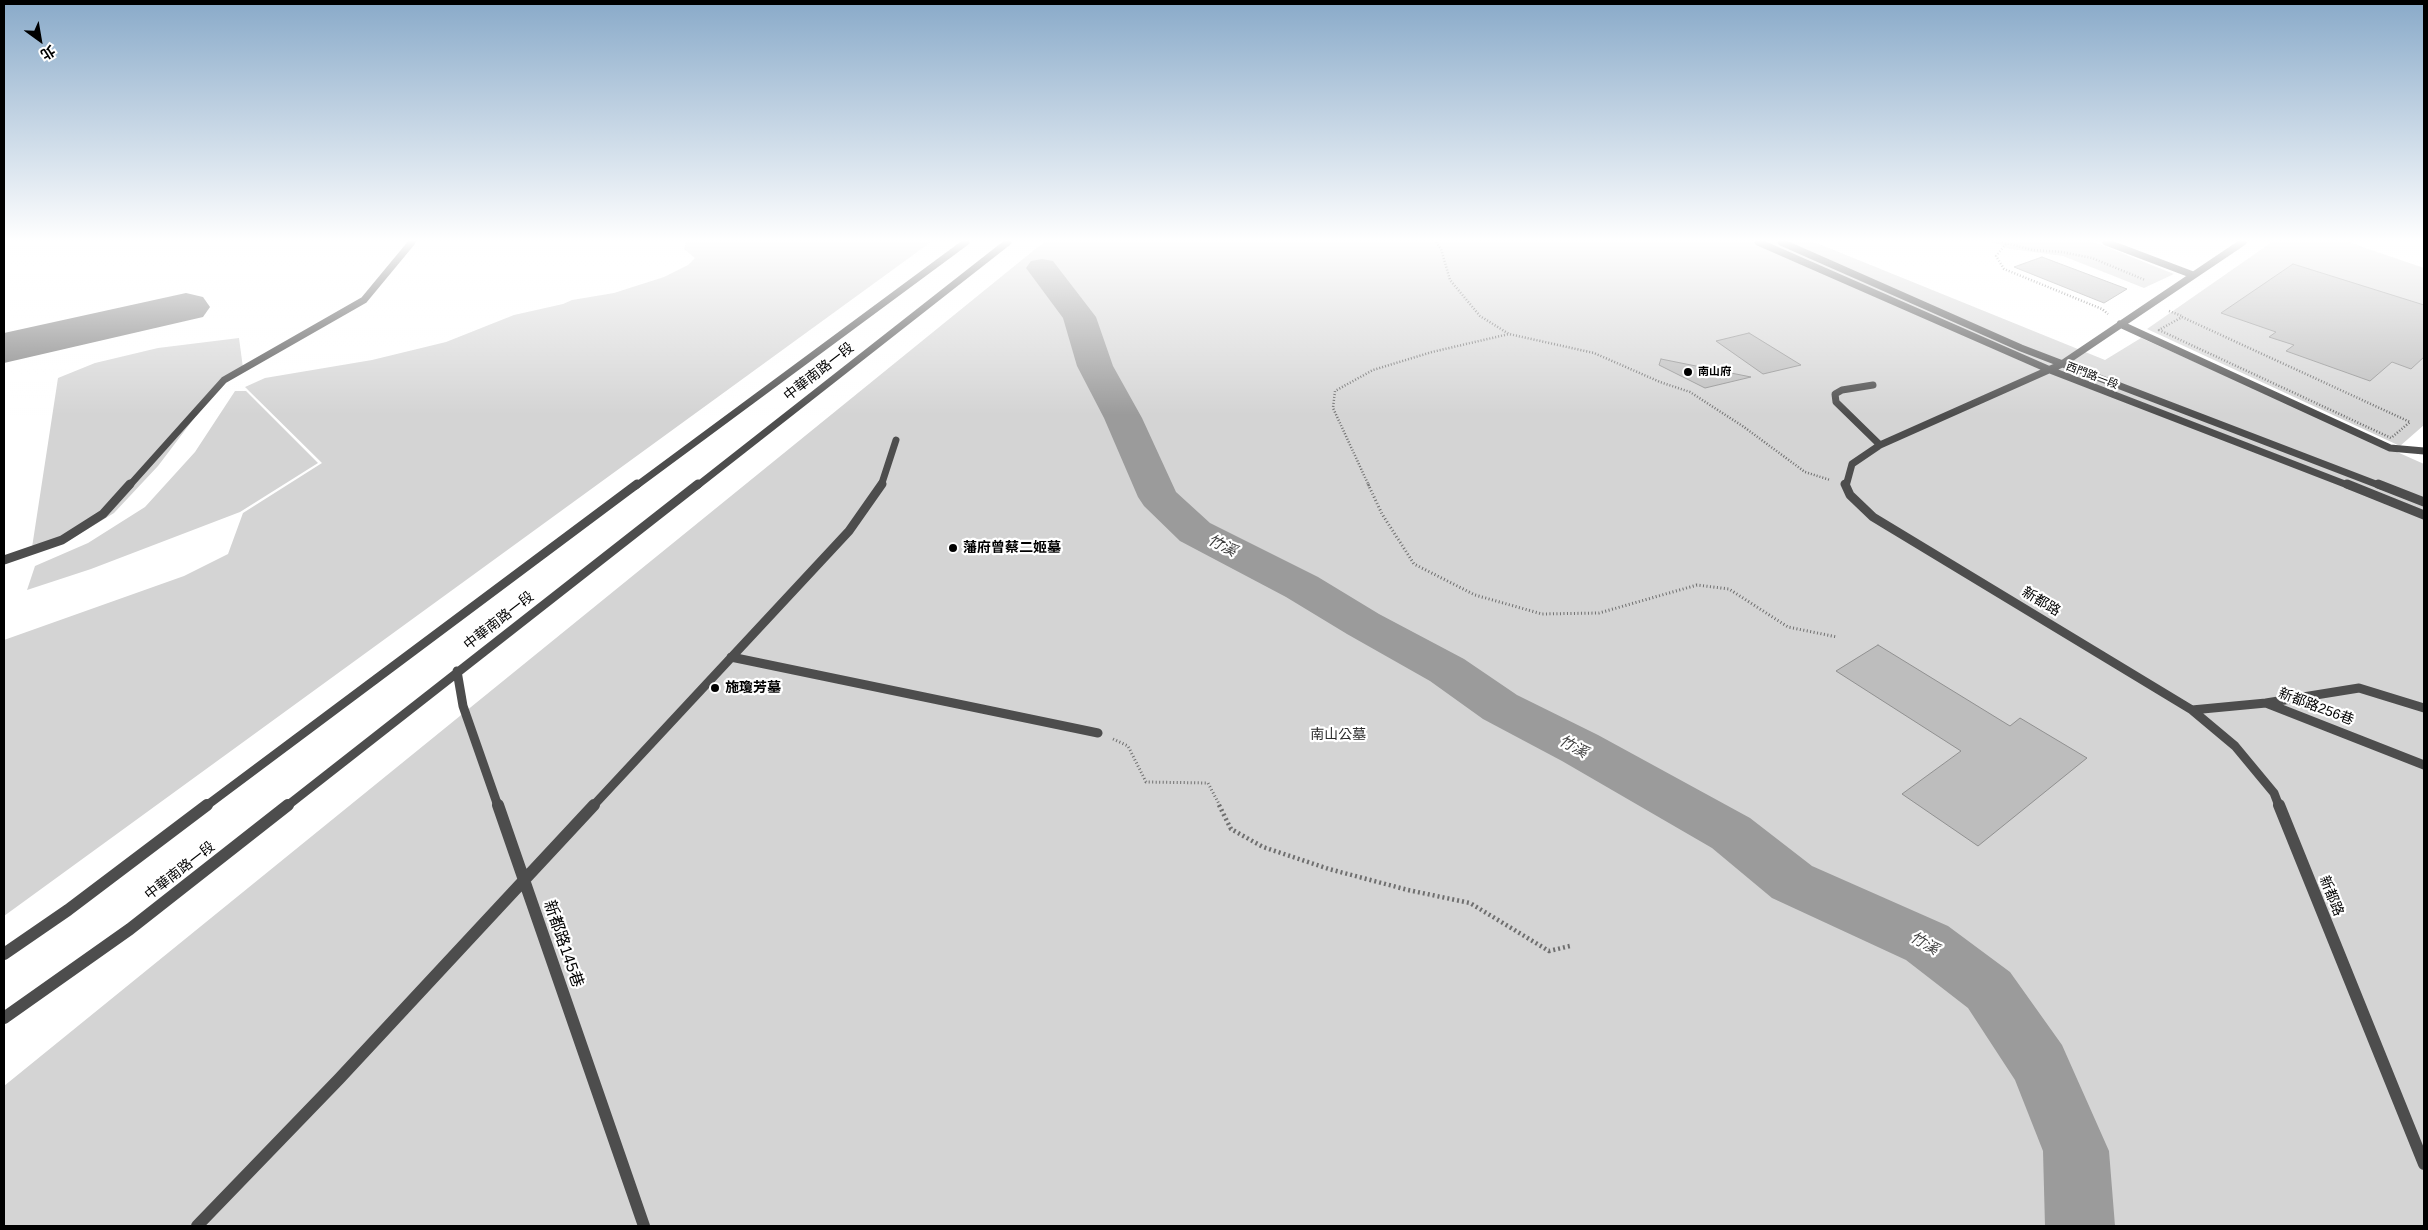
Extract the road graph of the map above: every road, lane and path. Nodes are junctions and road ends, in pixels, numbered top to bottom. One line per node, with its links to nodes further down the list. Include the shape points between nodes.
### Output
1 (364, 299): 21 (street, via 224,380 103,514 62,540)
2 (888, 299): 32 (street, 中華南路一段, via 68,910)
3 (934, 299): 24 (street, 中華南路一段)
4 (1466, 299): 10 (path, via 1480,316)
5 (1889, 299): 12 (street, 西門路一段)
6 (1910, 299): 11 (street, 西門路一段)
7 (2078, 299): 9 (path, via 2102,309)
8 (2156, 299): 9 (street)
9 (2120, 324): 11 (street); 17 (street, via 2390,448)
10 (1509, 334): 18 (path, via 1594,353 1690,392 1805,472); 22 (path, via 1373,370 1335,391 1333,408 1382,514 1414,564 1474,596 1542,614 1599,613 1697,585 1729,590 1788,627)
11 (2062, 364): 12 (street); 19 (street, 西門路一段)
12 (2050, 370): 16 (street); 20 (street, 西門路一段)
13 (1874, 385): 16 (street, via 1835,394 1836,402)
14 (2410, 422): 14 (path, via 2390,438 2159,330 2182,316)
15 (896, 440): 23 (street, via 884,482 849,531)
16 (1880, 445): 18 (street, via 1852,464)
17 (2424, 451)
18 (1845, 484): 27 (street, 新都路, via 1850,495 1873,516)
19 (2424, 502)
20 (2424, 515)
21 (4, 560)
22 (1837, 637)
23 (731, 657): 28 (street); 30 (street)
24 (457, 671): 30 (street, 新都路145巷, via 462,706); 33 (street, 中華南路一段, via 130,929)
25 (2266, 703): 26 (street, via 2358,688); 27 (street, 新都路256巷); 29 (street, 新都路256巷)
26 (2424, 708)
27 (2192, 710): 34 (street, 新都路, via 2235,746 2274,793)
28 (1098, 733): 31 (path, via 1128,746 1146,782 1208,783 1231,828 1263,847 1329,869 1470,903 1549,951)
29 (2424, 765)
30 (524, 880): 35 (street); 36 (street, 新都路145巷)
31 (1570, 946)
32 (4, 954)
33 (4, 1018)
34 (2424, 1164)
35 (197, 1226)
36 (644, 1226)

